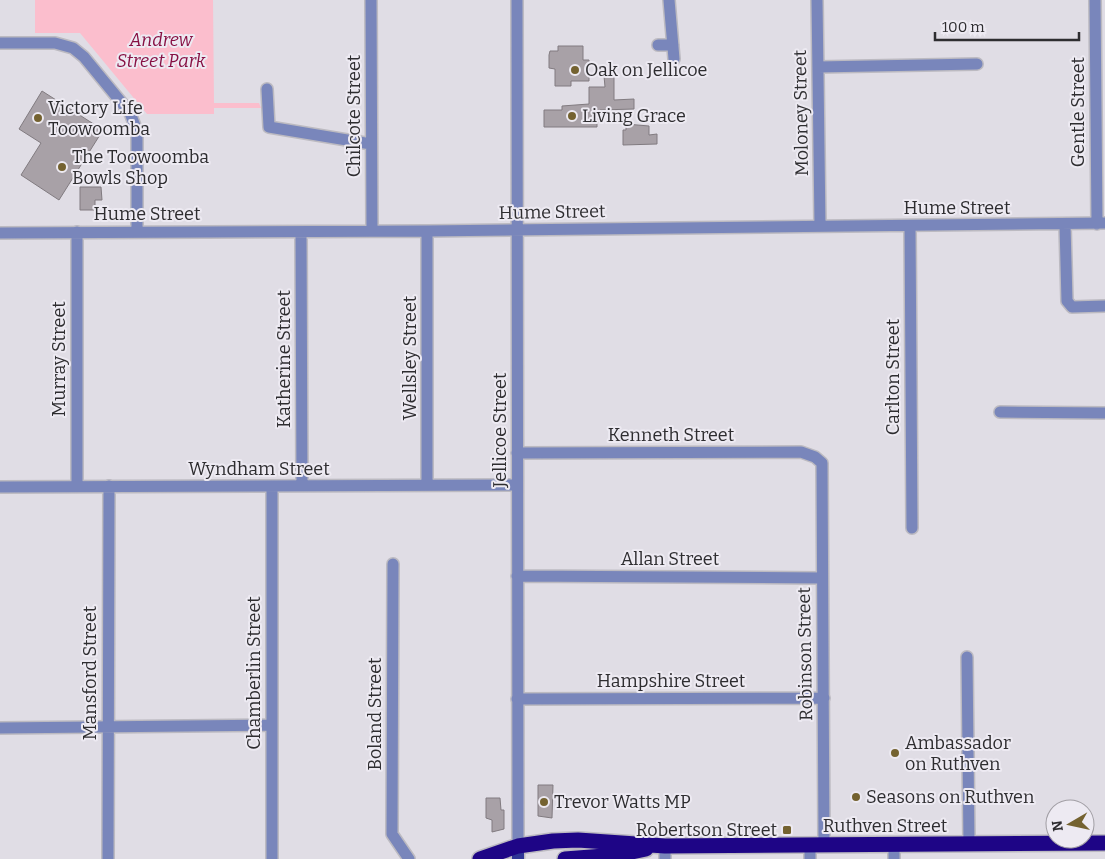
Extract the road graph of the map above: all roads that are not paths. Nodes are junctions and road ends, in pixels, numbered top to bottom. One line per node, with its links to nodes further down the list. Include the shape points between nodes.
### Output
1 (372, 0): 14 (street, Chilcote Street)
2 (517, 0): 19 (street, Jellicoe Street)
3 (669, 0): 8 (street)
4 (817, 0): 11 (street, Moloney Street)
5 (1098, 5): 13 (street, Gentle Street)
6 (0, 43): 20 (street, via 55,43 74,48 130,113 137,132)
7 (658, 45): 8 (street)
8 (673, 45): 9 (street)
9 (674, 59)
10 (977, 64): 11 (street)
11 (818, 67): 17 (street, Moloney Street)
12 (267, 89): 14 (street, via 269,127)
13 (1100, 113): 15 (street, Gentle Street)
14 (371, 144): 21 (street, Chilcote Street)
15 (1101, 223): 16 (street, Hume Street)
16 (1065, 224): 18 (street, Hume Street); 26 (street, via 1067,301 1072,307)
17 (820, 225): 18 (street, Hume Street); 19 (street, Hume Street)
18 (910, 226): 38 (street, Carlton Street)
19 (517, 230): 22 (street, Hume Street); 29 (street, Jellicoe Street)
20 (137, 231): 23 (street, Hume Street); 24 (street, Hume Street)
21 (372, 231): 22 (street, Hume Street); 24 (street, Hume Street)
22 (428, 231): 31 (street, Wellsley Street)
23 (77, 232): 25 (street, Hume Street); 33 (street, Murray Street)
24 (301, 232): 35 (street, Katherine Street)
25 (0, 233)
26 (1105, 306)
27 (1000, 412): 28 (street)
28 (1105, 413)
29 (517, 453): 30 (street, Kenneth Street, via 801,452); 32 (street, Jellicoe Street)
30 (822, 463): 41 (street, Robinson Street)
31 (428, 485): 32 (street, Wyndham Street); 35 (street, Wyndham Street)
32 (517, 485): 40 (street, Jellicoe Street)
33 (77, 486): 34 (street, Wyndham Street); 36 (street, Wyndham Street)
34 (108, 486): 37 (street, Wyndham Street); 46 (street, Mansford Street)
35 (302, 486): 37 (street, Wyndham Street)
36 (0, 487)
37 (272, 487): 45 (street, Chamberlin Street)
38 (912, 528)
39 (393, 564): 56 (street, Boland Street, via 392,834)
40 (517, 576): 41 (street, Allan Street); 44 (street, Jellicoe Street)
41 (822, 578): 43 (street, Robinson Street)
42 (967, 657): 49 (street)
43 (824, 698): 44 (street, Hampshire Street); 50 (street, Robinson Street)
44 (517, 699): 53 (street, Jellicoe Street)
45 (271, 725): 46 (street); 55 (street, Chamberlin Street)
46 (108, 727): 47 (street); 54 (street, Mansford Street)
47 (0, 728)
48 (1105, 843): 49 (highway, Ruthven Street)
49 (969, 844): 52 (highway, Ruthven Street)
50 (815, 850): 51 (highway, Ruthven Street); 52 (highway, Ruthven Street)
51 (665, 852): 53 (highway, Ruthven Street, via 578,840 553,841); 58 (highway, Ruthven Street)
52 (894, 852)
53 (518, 853): 57 (highway, Ruthven Street)
54 (108, 859)
55 (272, 859)
56 (409, 859)
57 (480, 859)
58 (565, 859)

